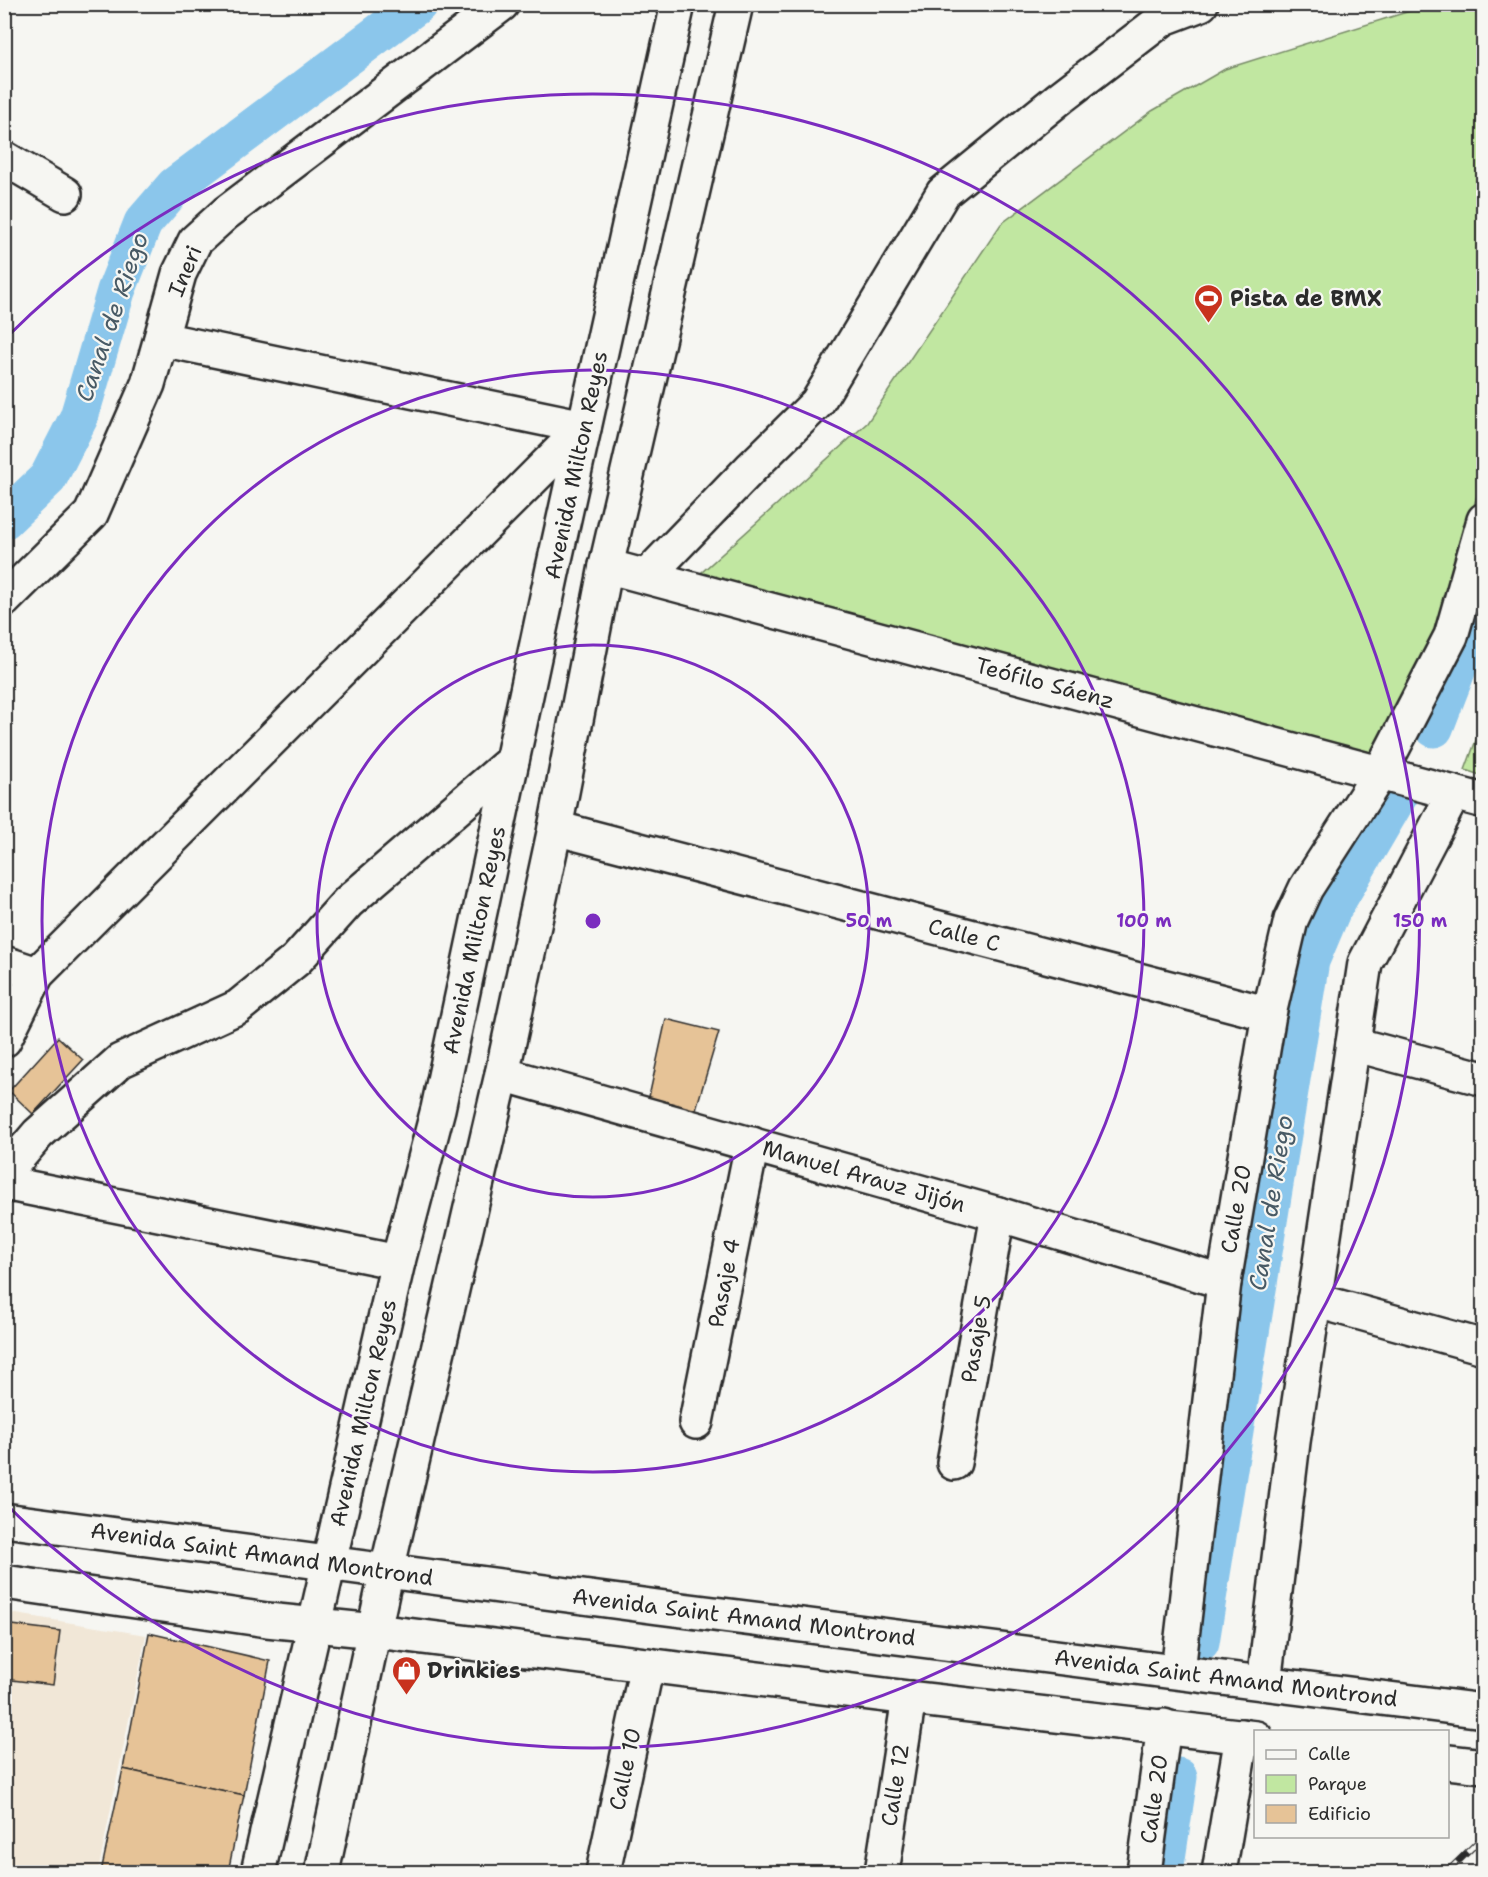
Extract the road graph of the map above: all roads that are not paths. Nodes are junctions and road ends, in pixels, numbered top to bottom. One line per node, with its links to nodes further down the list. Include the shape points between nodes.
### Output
1 (502, 4): 8 (street, Ineri, via 226,213 195,241 179,274)
2 (678, 4): 9 (street, Avenida Milton Reyes)
3 (736, 4): 11 (street)
4 (1201, 4): 5 (street)
5 (1157, 11): 12 (street, via 1061,97 943,193 817,403)
6 (4, 158): 7 (street)
7 (65, 194)
8 (161, 339): 9 (street); 13 (street, Ineri, via 148,384 91,514)
9 (584, 428): 14 (street, Avenida Milton Reyes); 19 (street)
10 (1484, 520): 15 (street, Calle 20, via 1451,636)
11 (606, 566): 12 (street, Teófilo Sáenz); 17 (street)
12 (647, 576): 15 (street, Teófilo Sáenz)
13 (4, 600)
14 (512, 760): 26 (street, via 348,902 296,960 238,1007 120,1061 38,1134); 29 (street, Avenida Milton Reyes, via 438,1109)
15 (1380, 773): 16 (street, Teófilo Sáenz); 20 (street, Calle 20, via 1306,888 1291,920)
16 (1469, 797): 22 (street, via 1365,963)
17 (555, 828): 20 (street, Calle C); 23 (street)
18 (4, 963): 19 (street)
19 (37, 974): 21 (street)
20 (1269, 1014): 30 (street, Calle 20)
21 (4, 1040)
22 (1353, 1044): 24 (street); 31 (street)
23 (502, 1074): 25 (street, Manuel Arauz Jijón); 37 (street)
24 (1484, 1079)
25 (752, 1144): 28 (street, Manuel Arauz Jijón); 33 (street, Pasaje 4)
26 (4, 1174)
27 (4, 1183): 29 (street)
28 (998, 1214): 30 (street, Manuel Arauz Jijón); 34 (street, Pasaje 5)
29 (398, 1262): 36 (street, Avenida Milton Reyes)
30 (1224, 1282): 42 (street, Calle 20)
31 (1314, 1300): 32 (street); 43 (street)
32 (1484, 1347)
33 (696, 1422)
34 (954, 1463)
35 (4, 1520): 36 (street, Avenida Saint Amand Montrond)
36 (329, 1563): 37 (street, Avenida Saint Amand Montrond); 39 (street, Avenida Milton Reyes)
37 (387, 1570): 40 (street); 42 (street, Avenida Saint Amand Montrond)
38 (4, 1582): 39 (street)
39 (315, 1625): 40 (street); 50 (street, Avenida Milton Reyes)
40 (375, 1631): 41 (street); 51 (street)
41 (647, 1665): 44 (street); 52 (street, Calle 10)
42 (1178, 1671): 43 (street, Avenida Saint Amand Montrond)
43 (1264, 1683): 45 (street, Avenida Saint Amand Montrond)
44 (909, 1698): 46 (street); 53 (street, Calle 12)
45 (1484, 1711)
46 (1164, 1726): 47 (street); 54 (street, Calle 20)
47 (1249, 1737): 55 (street)
48 (1449, 1762): 49 (street)
49 (1484, 1766)
50 (258, 1872)
51 (322, 1872)
52 (603, 1872)
53 (882, 1872)
54 (1144, 1872)
55 (1219, 1872)

